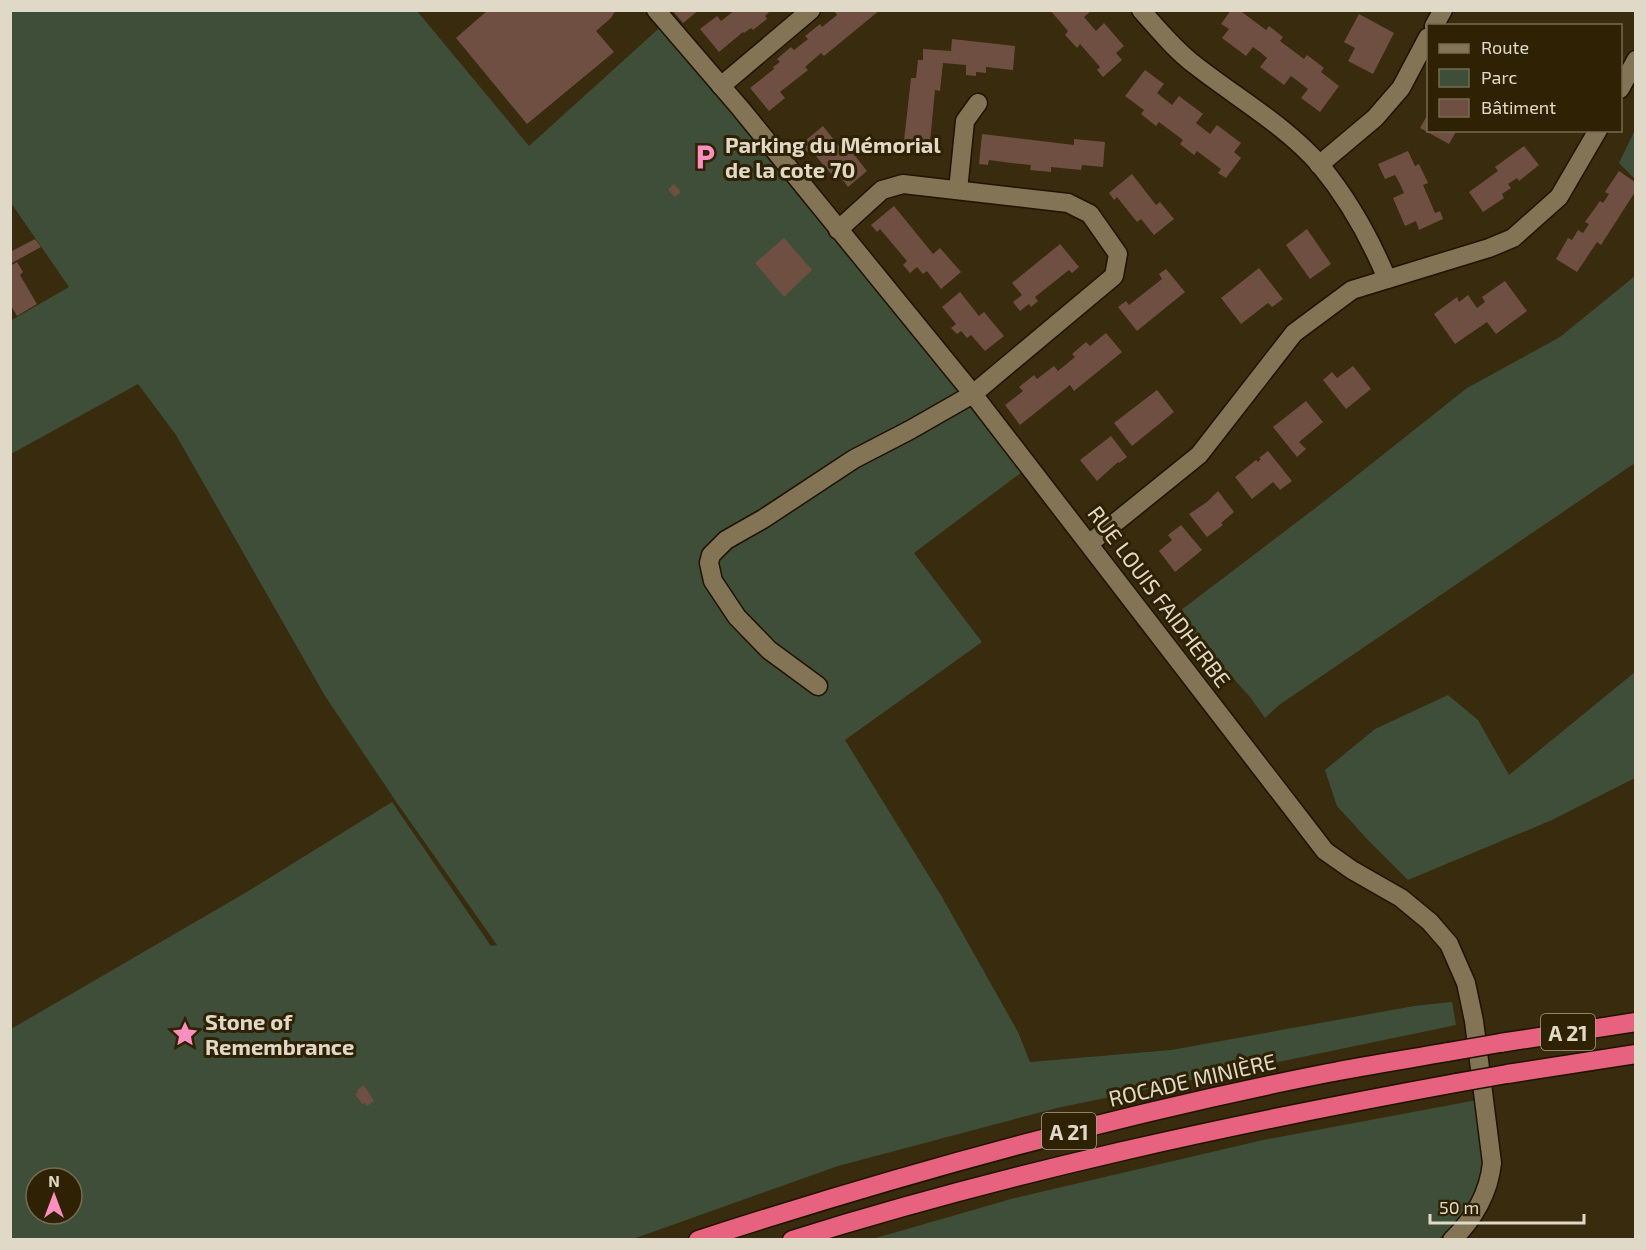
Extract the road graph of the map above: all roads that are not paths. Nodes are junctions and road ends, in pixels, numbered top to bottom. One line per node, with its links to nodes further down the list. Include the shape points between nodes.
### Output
1 (656, 10): 9 (street, RUE LOUIS FAIDHERBE)
2 (812, 10): 9 (street)
3 (1141, 10): 12 (street, via 1193,64 1284,131)
4 (1443, 10): 5 (street)
5 (1435, 24)
6 (1427, 39): 12 (street, via 1401,88 1375,118)
7 (1635, 60): 8 (street)
8 (1622, 85)
9 (722, 86): 14 (street, RUE LOUIS FAIDHERBE)
10 (978, 103): 13 (street, via 965,121)
11 (1597, 132): 15 (street, via 1559,198 1513,238)
12 (1319, 165): 15 (street, via 1351,207)
13 (958, 190): 14 (street, via 903,184 882,190); 16 (street, via 1068,203 1090,214 1118,254 1114,276)
14 (838, 230): 16 (street, RUE LOUIS FAIDHERBE)
15 (1387, 279): 17 (street, via 1352,290 1294,333 1199,455)
16 (973, 394): 17 (street, RUE LOUIS FAIDHERBE); 18 (street, via 854,459 726,540 711,555 713,581 737,617 769,650)
17 (1090, 543): 23 (street, RUE LOUIS FAIDHERBE, via 1325,850 1401,898 1449,944 1466,983 1472,1010 1492,1163 1490,1181 1479,1206)
18 (818, 686)
19 (1635, 1022): 21 (highway, ROCADE MINIÈRE / A 21, bridge, via 1328,1073 1067,1132 894,1179)
20 (1635, 1054): 22 (highway, A 21, bridge, via 1245,1123 961,1190)
21 (698, 1239)
22 (792, 1239)
23 (1452, 1239)

